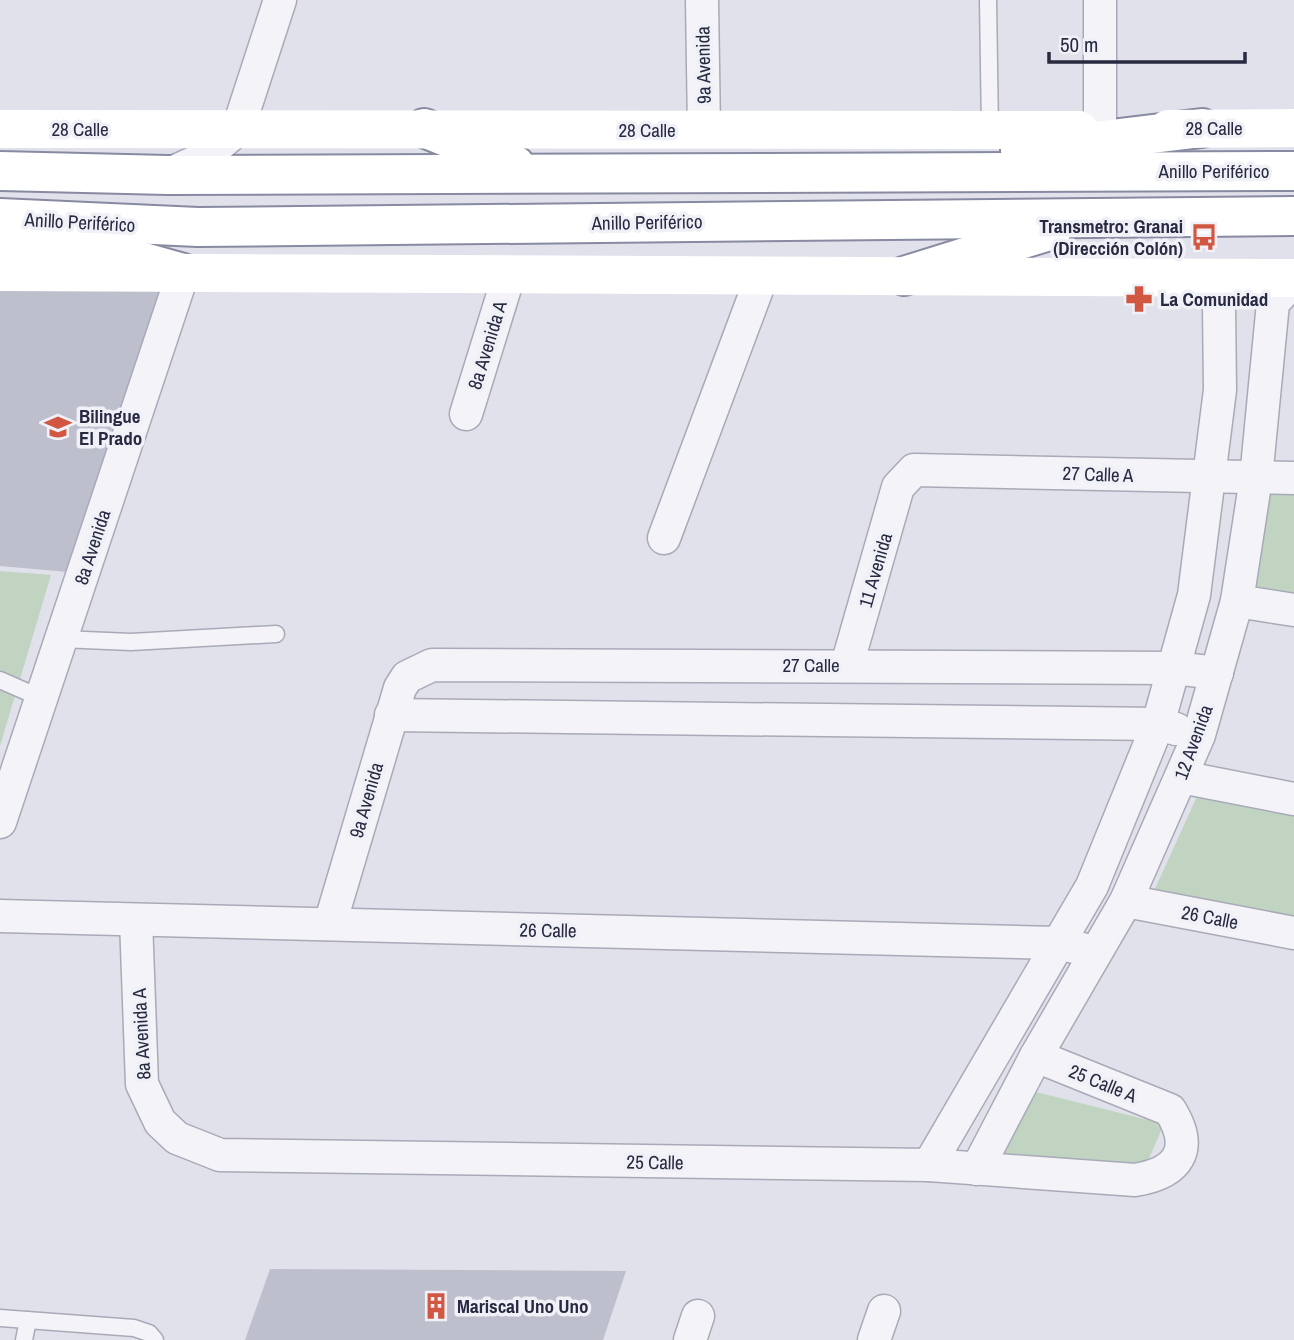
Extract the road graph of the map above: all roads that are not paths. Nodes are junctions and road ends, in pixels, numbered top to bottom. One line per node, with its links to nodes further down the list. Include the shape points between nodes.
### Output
1 (280, 0): 9 (street)
2 (702, 0): 10 (street, 9a Avenida)
3 (988, 0): 11 (lane)
4 (1100, 0): 12 (street)
5 (424, 128): 9 (main road, 28 Calle); 10 (main road, 28 Calle); 16 (main road)
6 (1202, 128): 7 (main road, 28 Calle); 12 (main road, 28 Calle); 13 (main road)
7 (1294, 128)
8 (0, 129): 9 (main road, 28 Calle)
9 (238, 129): 17 (street, via 202,159)
10 (704, 130): 11 (main road, 28 Calle)
11 (990, 130): 12 (main road, 28 Calle)
12 (1100, 130)
13 (849, 170): 15 (main road, Anillo Periférico); 16 (main road, Anillo Periférico)
14 (0, 171): 17 (main road, Anillo Periférico)
15 (1294, 171)
16 (533, 173): 17 (main road, Anillo Periférico)
17 (167, 175)
18 (1294, 216): 20 (main road, Anillo Periférico)
19 (0, 218): 20 (main road, Anillo Periférico, via 212,227)
20 (1091, 218): 26 (main road)
21 (0, 239): 23 (main road, via 134,259)
22 (0, 272): 23 (main road)
23 (183, 273): 24 (main road); 38 (street, 8a Avenida)
24 (509, 275): 25 (main road); 29 (street, 8a Avenida A)
25 (762, 275): 26 (main road); 34 (street)
26 (904, 276): 27 (main road)
27 (1204, 278): 28 (main road); 31 (street, 12 Avenida, via 1214,293 1220,317 1220,390)
28 (1294, 279): 32 (street, 12 Avenida, via 1273,303)
29 (466, 414)
30 (905, 477): 31 (street, 27 Calle A, via 929,468); 39 (street, 11 Avenida, via 898,487)
31 (1209, 477): 32 (street, 27 Calle A); 40 (street, 12 Avenida, via 1194,595)
32 (1256, 478): 33 (street, 27 Calle A); 35 (street, 12 Avenida)
33 (1294, 478)
34 (664, 538)
35 (1237, 601): 36 (street); 41 (street, 12 Avenida)
36 (1294, 610)
37 (276, 635): 38 (lane, via 131,642)
38 (61, 639): 44 (street, 8a Avenida)
39 (847, 665): 40 (street, 27 Calle); 42 (street, 27 Calle, via 432,665)
40 (1174, 668): 41 (street, 27 Calle); 46 (street, 12 Avenida)
41 (1217, 673): 47 (street, 12 Avenida)
42 (407, 677): 45 (street, 9a Avenida)
43 (0, 680): 44 (lane)
44 (41, 698): 50 (street, 8a Avenida)
45 (391, 715): 46 (street); 54 (street, 9a Avenida)
46 (1157, 724): 47 (street); 56 (street, 12 Avenida, via 1092,886)
47 (1199, 735): 48 (street, 12 Avenida)
48 (1181, 777): 49 (street); 51 (street, 12 Avenida)
49 (1294, 799)
50 (0, 822)
51 (1126, 901): 55 (street, 26 Calle); 57 (street, 12 Avenida)
52 (0, 916): 53 (street, 26 Calle)
53 (136, 919): 54 (street, 26 Calle); 59 (street, 8a Avenida A, via 142,1084 160,1122)
54 (330, 924): 56 (street, 26 Calle)
55 (1294, 933)
56 (1057, 943): 57 (street, 26 Calle); 60 (street, 12 Avenida)
57 (1095, 952): 58 (street, 12 Avenida)
58 (1036, 1056): 61 (street, 12 Avenida); 62 (street, 25 Calle A, via 1170,1111 1180,1127 1179,1153 1161,1175)
59 (177, 1138): 60 (street, 25 Calle, via 220,1155 240,1157)
60 (929, 1165): 61 (street, 25 Calle)
61 (977, 1169): 62 (street, 25 Calle)
62 (1135, 1180)
63 (0, 1318): 64 (lane)
64 (28, 1320): 65 (lane); 66 (lane, via 134,1328)
65 (24, 1340)
66 (155, 1340)

